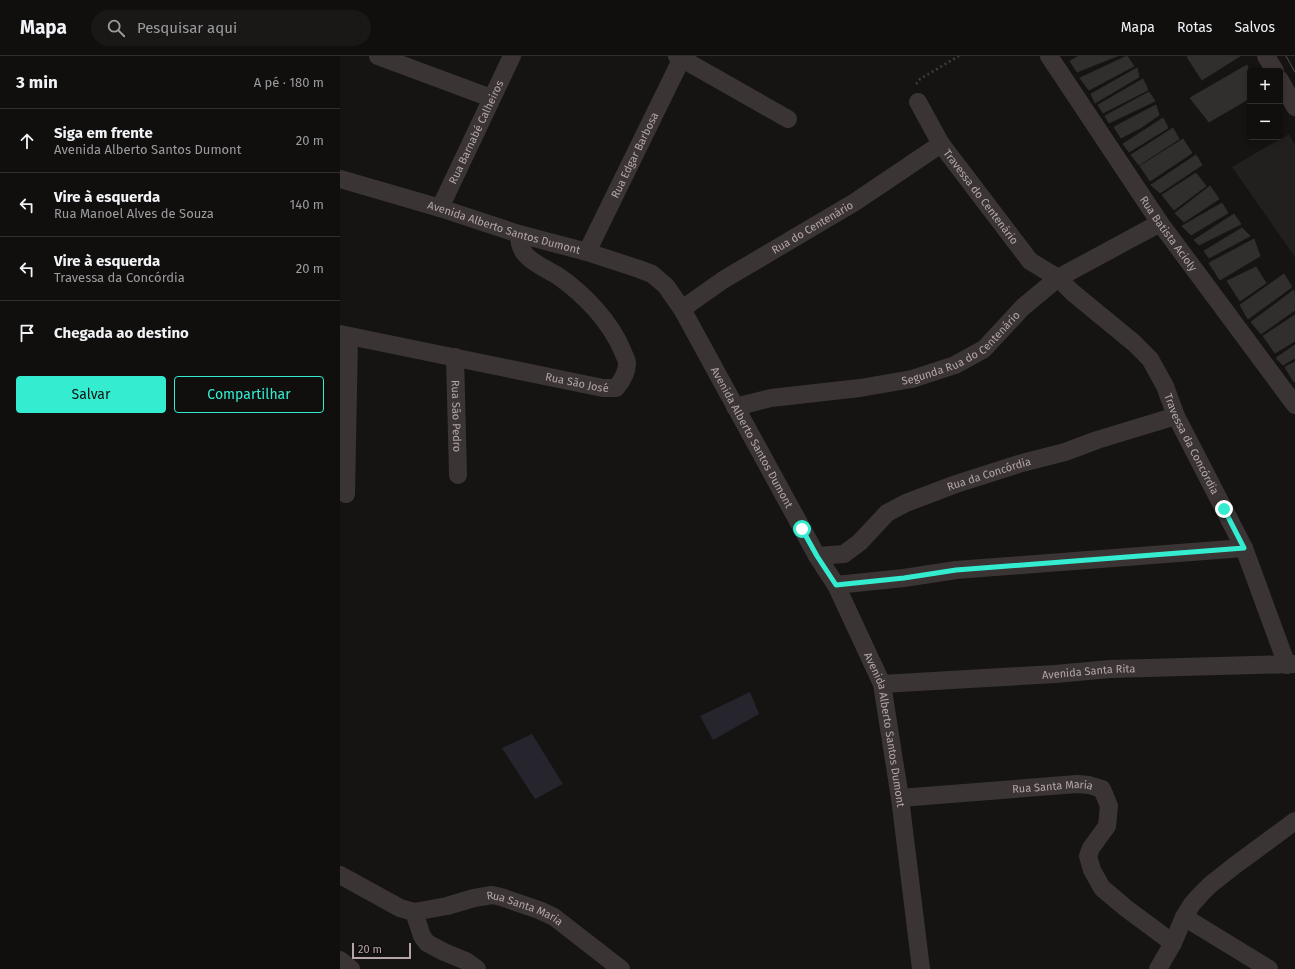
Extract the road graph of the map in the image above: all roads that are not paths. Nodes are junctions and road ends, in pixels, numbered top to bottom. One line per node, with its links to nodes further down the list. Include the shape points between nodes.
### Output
1 (378, 56): 8 (street)
2 (512, 56): 8 (street, Rua Barnabé Calheiros)
3 (1049, 56): 15 (street, Rua Batista Acioly)
4 (1266, 56): 6 (street)
5 (680, 57): 11 (street); 17 (street, Rua Edgar Barbosa)
6 (1273, 68)
7 (1283, 85): 10 (street)
8 (491, 98): 14 (street, Rua Barnabé Calheiros)
9 (918, 102): 12 (street, Travessa do Centenário)
10 (1295, 107)
11 (788, 119)
12 (941, 144): 18 (street, Travessa do Centenário, via 1030,261); 19 (street, Rua do Centenário, via 855,202 723,280)
13 (340, 179): 14 (street, Avenida Alberto Santos Dumont)
14 (440, 208): 16 (street, Avenida Alberto Santos Dumont)
15 (1160, 223): 18 (street, Segunda Rua do Centenário); 22 (street, Rua Batista Acioly)
16 (519, 234): 17 (street, Avenida Alberto Santos Dumont); 21 (street, Rua São José, via 520,245 525,255 590,303 608,325 619,342 627,362 622,382 616,388 603,388)
17 (586, 252): 19 (street, Avenida Alberto Santos Dumont, via 652,274 666,286)
18 (1058, 278): 23 (street, Segunda Rua do Centenário, via 1023,307 984,349 955,365 912,379 771,398); 24 (street, Travessa da Concórdia, via 1150,359 1165,386)
19 (682, 308): 23 (street, Avenida Alberto Santos Dumont)
20 (345, 335): 21 (street, Rua São José); 26 (street)
21 (455, 357): 25 (street, Rua São Pedro)
22 (1295, 405)
23 (735, 407): 28 (street, Avenida Alberto Santos Dumont)
24 (1176, 416): 27 (street, Travessa da Concórdia); 28 (street, Rua da Concórdia, via 956,484 913,500 887,513 860,542 844,554)
25 (458, 475)
26 (346, 494)
27 (1244, 548): 29 (street, via 956,570); 30 (street, Travessa da Concórdia)
28 (817, 556): 29 (street, Avenida Alberto Santos Dumont)
29 (836, 585): 31 (street, Avenida Alberto Santos Dumont)
30 (1291, 664): 31 (street, Avenida Santa Rita, via 1110,669)
31 (882, 684): 32 (street, Avenida Alberto Santos Dumont)
32 (900, 798): 37 (street, Rua Santa Maria, via 1077,784 1102,790 1109,806 1108,826 1088,856 1092,870 1102,888); 42 (street, Avenida Alberto Santos Dumont)
33 (1295, 821): 36 (street, via 1210,885)
34 (340, 875): 35 (street, Rua Santa Maria, via 400,908)
35 (414, 912): 40 (street, via 427,943); 41 (street, Rua Santa Maria, via 474,898 501,896 554,917)
36 (1184, 917): 37 (street); 44 (street)
37 (1173, 943): 43 (street)
38 (340, 960): 39 (street)
39 (351, 969)
40 (477, 969)
41 (621, 969)
42 (921, 969)
43 (1158, 969)
44 (1269, 969)

